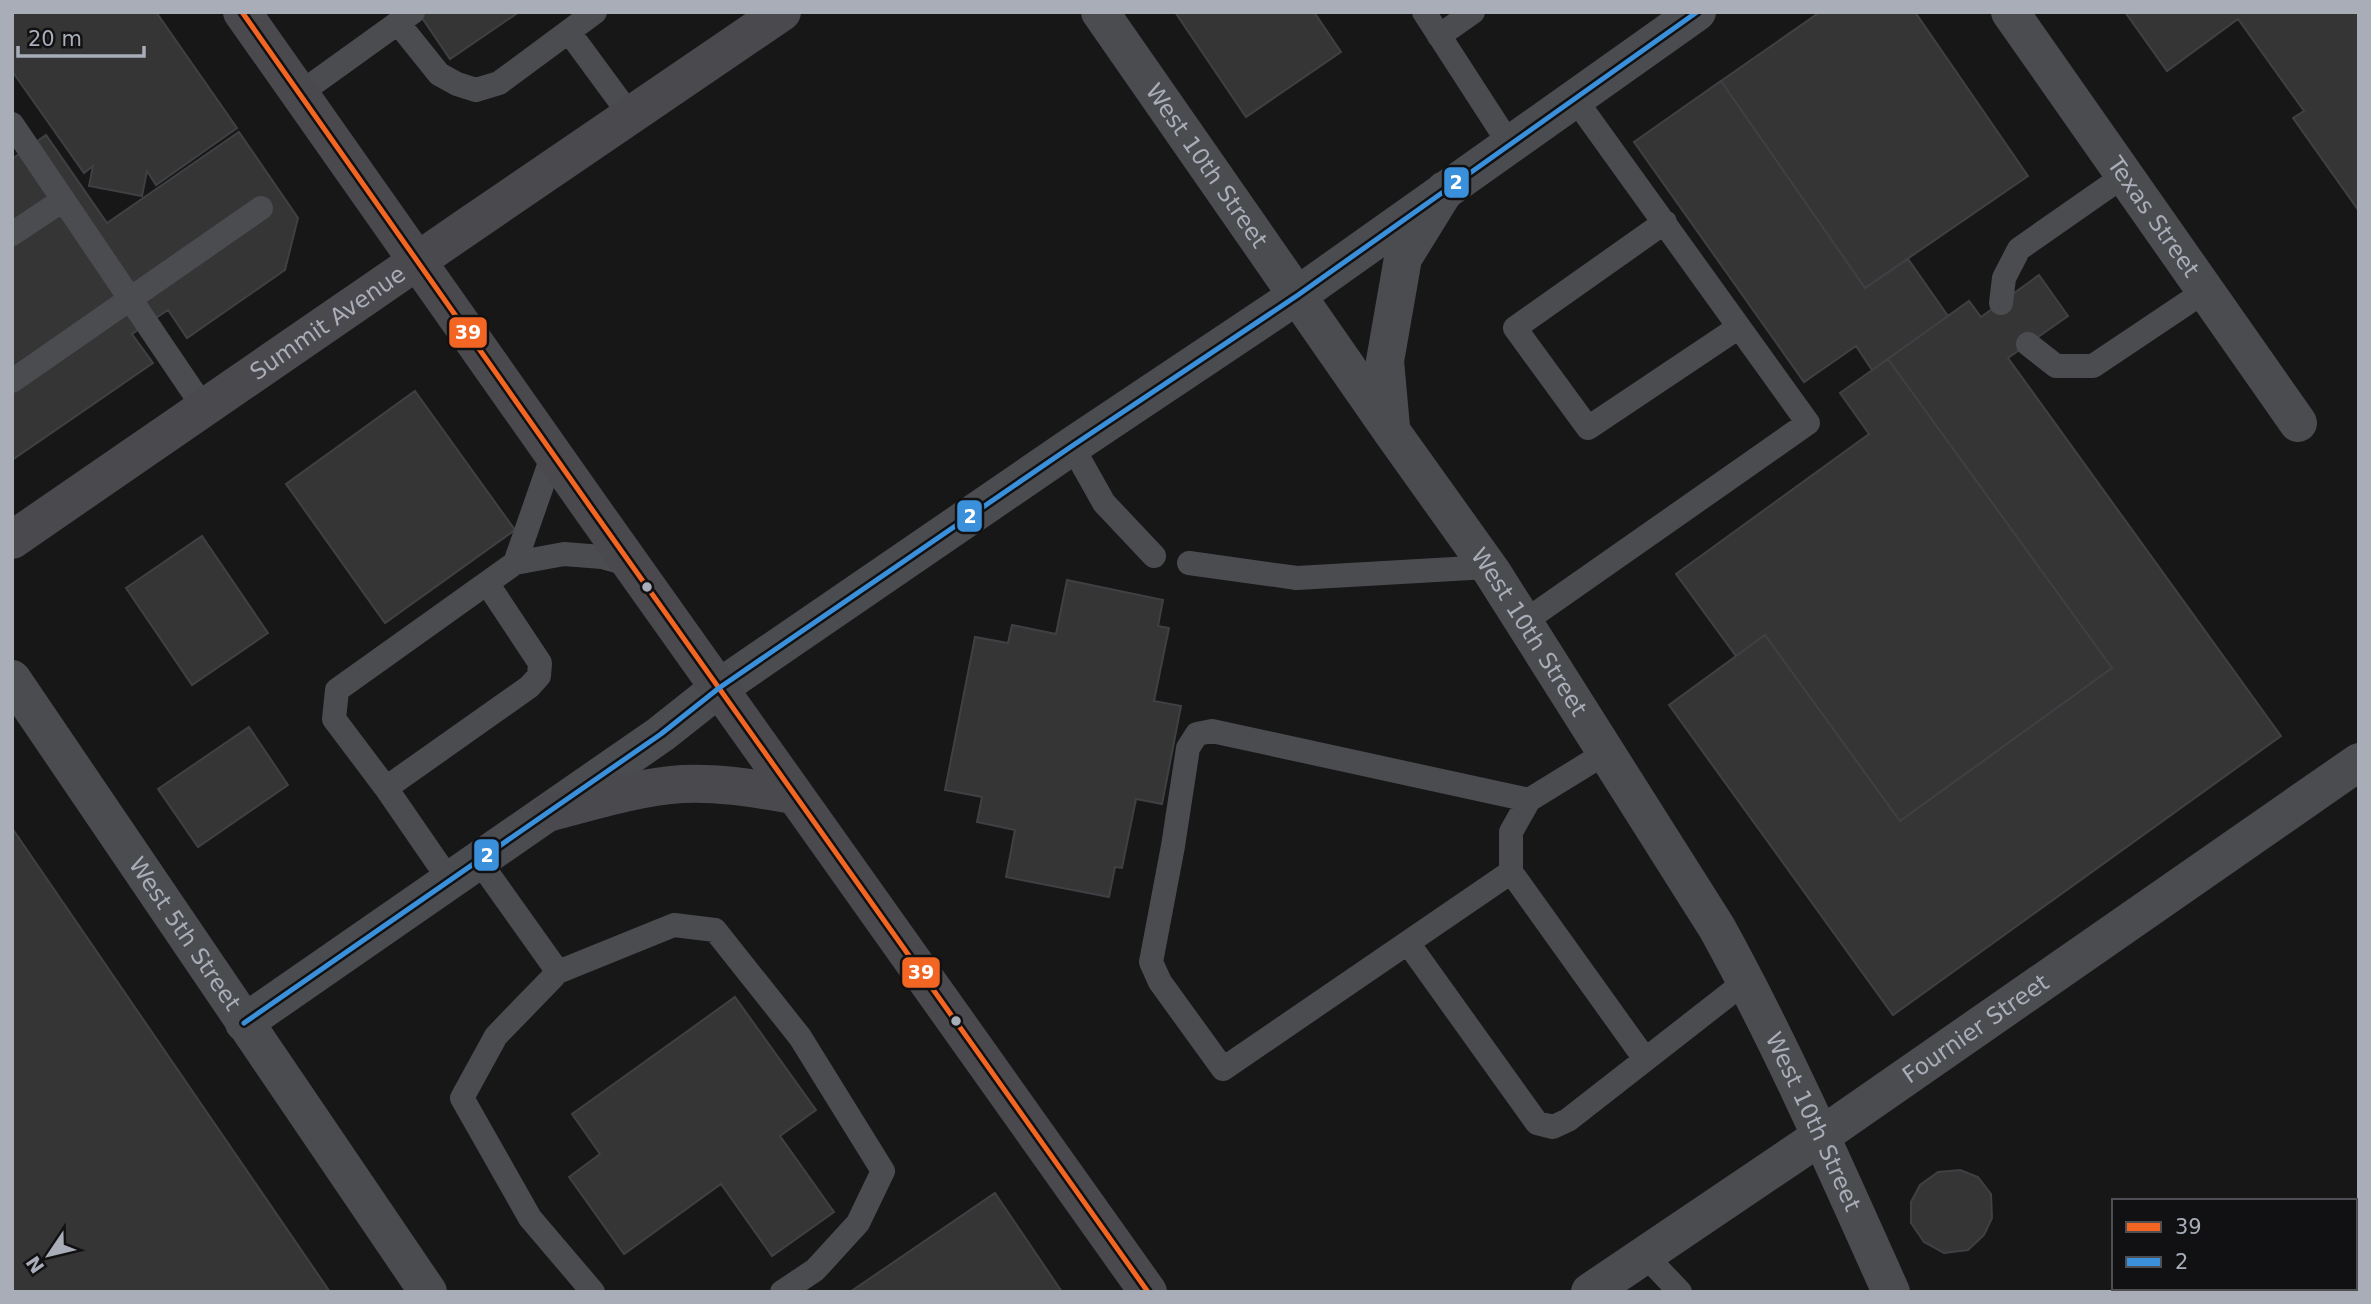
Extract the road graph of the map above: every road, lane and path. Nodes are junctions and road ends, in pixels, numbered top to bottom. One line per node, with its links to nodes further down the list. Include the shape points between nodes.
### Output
1 (242, 12): 12 (main road)
2 (595, 12): 10 (lane)
3 (782, 12): 14 (main road, Summit Avenue)
4 (1100, 12): 25 (street, West 10th Street)
5 (1424, 12): 11 (lane)
6 (1473, 12): 11 (lane)
7 (1697, 12): 13 (street)
8 (2010, 12): 17 (street, Texas Street)
9 (405, 18): 10 (lane, via 439,74 476,90 499,83); 12 (lane)
10 (569, 32): 14 (lane)
11 (1439, 36): 16 (lane)
12 (299, 94): 23 (main road)
13 (1575, 99): 16 (street); 21 (lane)
14 (630, 116): 23 (main road, Summit Avenue)
15 (12, 124): 19 (lane)
16 (1510, 145): 18 (street)
17 (2125, 175): 24 (street, Texas Street); 27 (lane, via 2019,249 2004,278)
18 (1445, 190): 25 (street); 33 (street, via 1403,258 1385,361)
19 (63, 200): 22 (lane); 26 (lane)
20 (261, 208): 26 (lane)
21 (1665, 222): 28 (lane); 28 (lane, via 1515,328 1588,428)
22 (12, 234)
23 (416, 261): 31 (main road, Summit Avenue); 35 (main road)
24 (2205, 291): 29 (lane, via 2093,366 2056,366); 32 (street, Texas Street)
25 (1298, 295): 33 (street, West 10th Street); 34 (street)
26 (131, 300): 30 (lane); 31 (lane)
27 (2001, 303)
28 (1739, 327): 43 (lane, via 1808,423)
29 (2028, 344)
30 (12, 381)
31 (204, 408): 36 (main road, Summit Avenue)
32 (2298, 423)
33 (1392, 432): 41 (street, West 10th Street)
34 (1072, 446): 37 (lane, via 1104,503); 45 (street)
35 (552, 454): 38 (lane); 40 (main road)
36 (12, 540)
37 (1154, 556)
38 (515, 563): 40 (lane, via 564,554); 42 (lane)
39 (1189, 563): 41 (lane, via 1297,578)
40 (631, 565): 45 (main road)
41 (1488, 566): 43 (street, West 10th Street)
42 (487, 583): 48 (lane, via 540,663 539,676); 48 (lane, via 337,690 334,719)
43 (1524, 622): 46 (street, West 10th Street)
44 (12, 679): 57 (street, West 5th Street)
45 (719, 688): 49 (main road); 51 (street)
46 (1607, 752): 50 (lane); 56 (street, West 10th Street)
47 (2359, 762): 59 (street, Fournier Street)
48 (386, 788): 52 (lane)
49 (794, 795): 51 (main road, via 683,784 642,788); 64 (main road)
50 (1529, 800): 53 (lane, via 1511,832); 54 (lane, via 1212,732 1197,734 1188,748 1151,962 1160,982 1223,1069)
51 (551, 812): 52 (street)
52 (465, 871): 55 (lane); 57 (street)
53 (1511, 872): 54 (lane); 58 (lane)
54 (1408, 943): 58 (lane, via 1537,1123 1553,1127 1568,1120)
55 (558, 972): 62 (lane, via 496,1036 462,1098 530,1218); 63 (lane, via 674,925 715,930 800,1037 883,1171 858,1223 815,1270)
56 (1746, 981): 58 (lane); 59 (street, West 10th Street)
57 (244, 1023): 61 (street, West 5th Street)
58 (1645, 1059)
59 (1821, 1136): 60 (street, Fournier Street); 67 (street, West 10th Street)
60 (1644, 1254): 65 (street, Fournier Street); 66 (lane)
61 (428, 1292)
62 (593, 1292)
63 (782, 1292)
64 (1148, 1292)
65 (1590, 1292)
66 (1681, 1292)
67 (1891, 1292)

